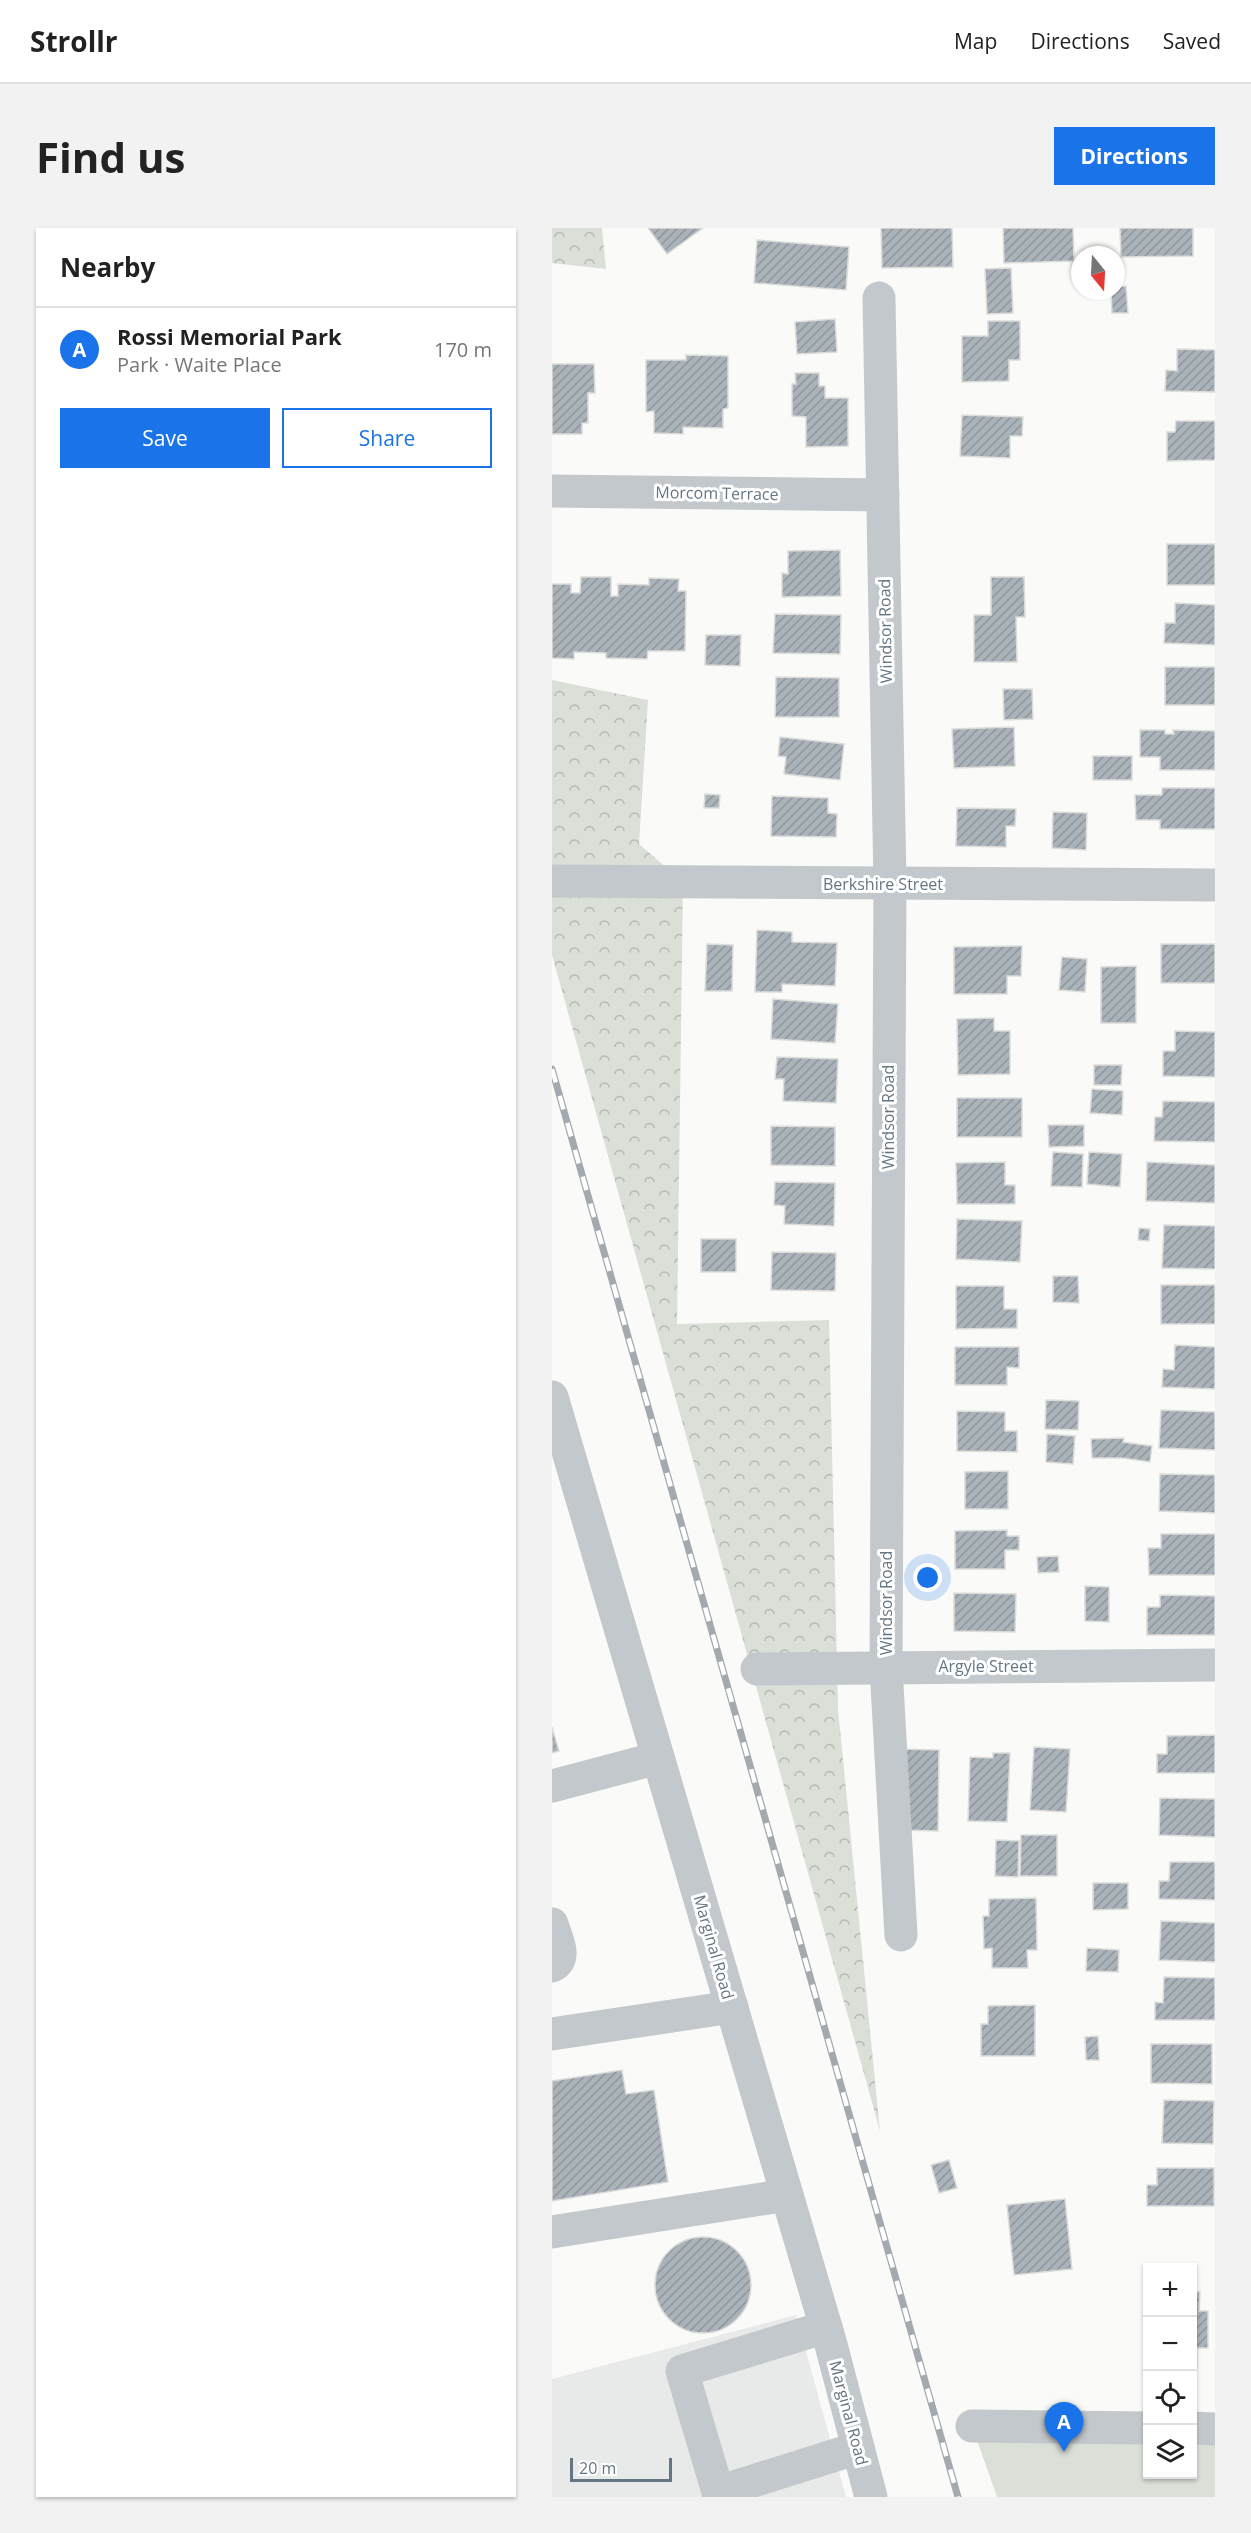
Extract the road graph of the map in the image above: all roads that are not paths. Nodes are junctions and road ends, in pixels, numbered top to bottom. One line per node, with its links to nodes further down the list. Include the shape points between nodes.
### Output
1 (879, 298): 3 (street, Windsor Road)
2 (552, 491): 3 (street, Morcom Terrace)
3 (883, 495): 5 (street, Windsor Road)
4 (552, 881): 5 (street, Berkshire Street)
5 (890, 884): 6 (street, Berkshire Street); 9 (street, Windsor Road)
6 (1215, 885)
7 (552, 1397): 11 (street, Marginal Road)
8 (1215, 1665): 9 (street, Argyle Street)
9 (886, 1667): 10 (street, Argyle Street); 14 (street, Windsor Road)
10 (757, 1669)
11 (658, 1758): 12 (street); 16 (street, Marginal Road)
12 (552, 1786)
13 (552, 1924): 15 (street, via 562,1956)
14 (901, 1935)
15 (552, 1966)
16 (732, 2007): 17 (street); 18 (street, Marginal Road)
17 (552, 2034)
18 (787, 2195): 19 (street); 20 (street, Marginal Road)
19 (552, 2232)
20 (826, 2327): 25 (street, Marginal Road); 25 (street, via 682,2371 718,2492)
21 (972, 2426): 22 (street)
22 (1143, 2428)
23 (1197, 2428): 24 (street)
24 (1215, 2429)
25 (858, 2448): 26 (street, Marginal Road)
26 (871, 2497)

